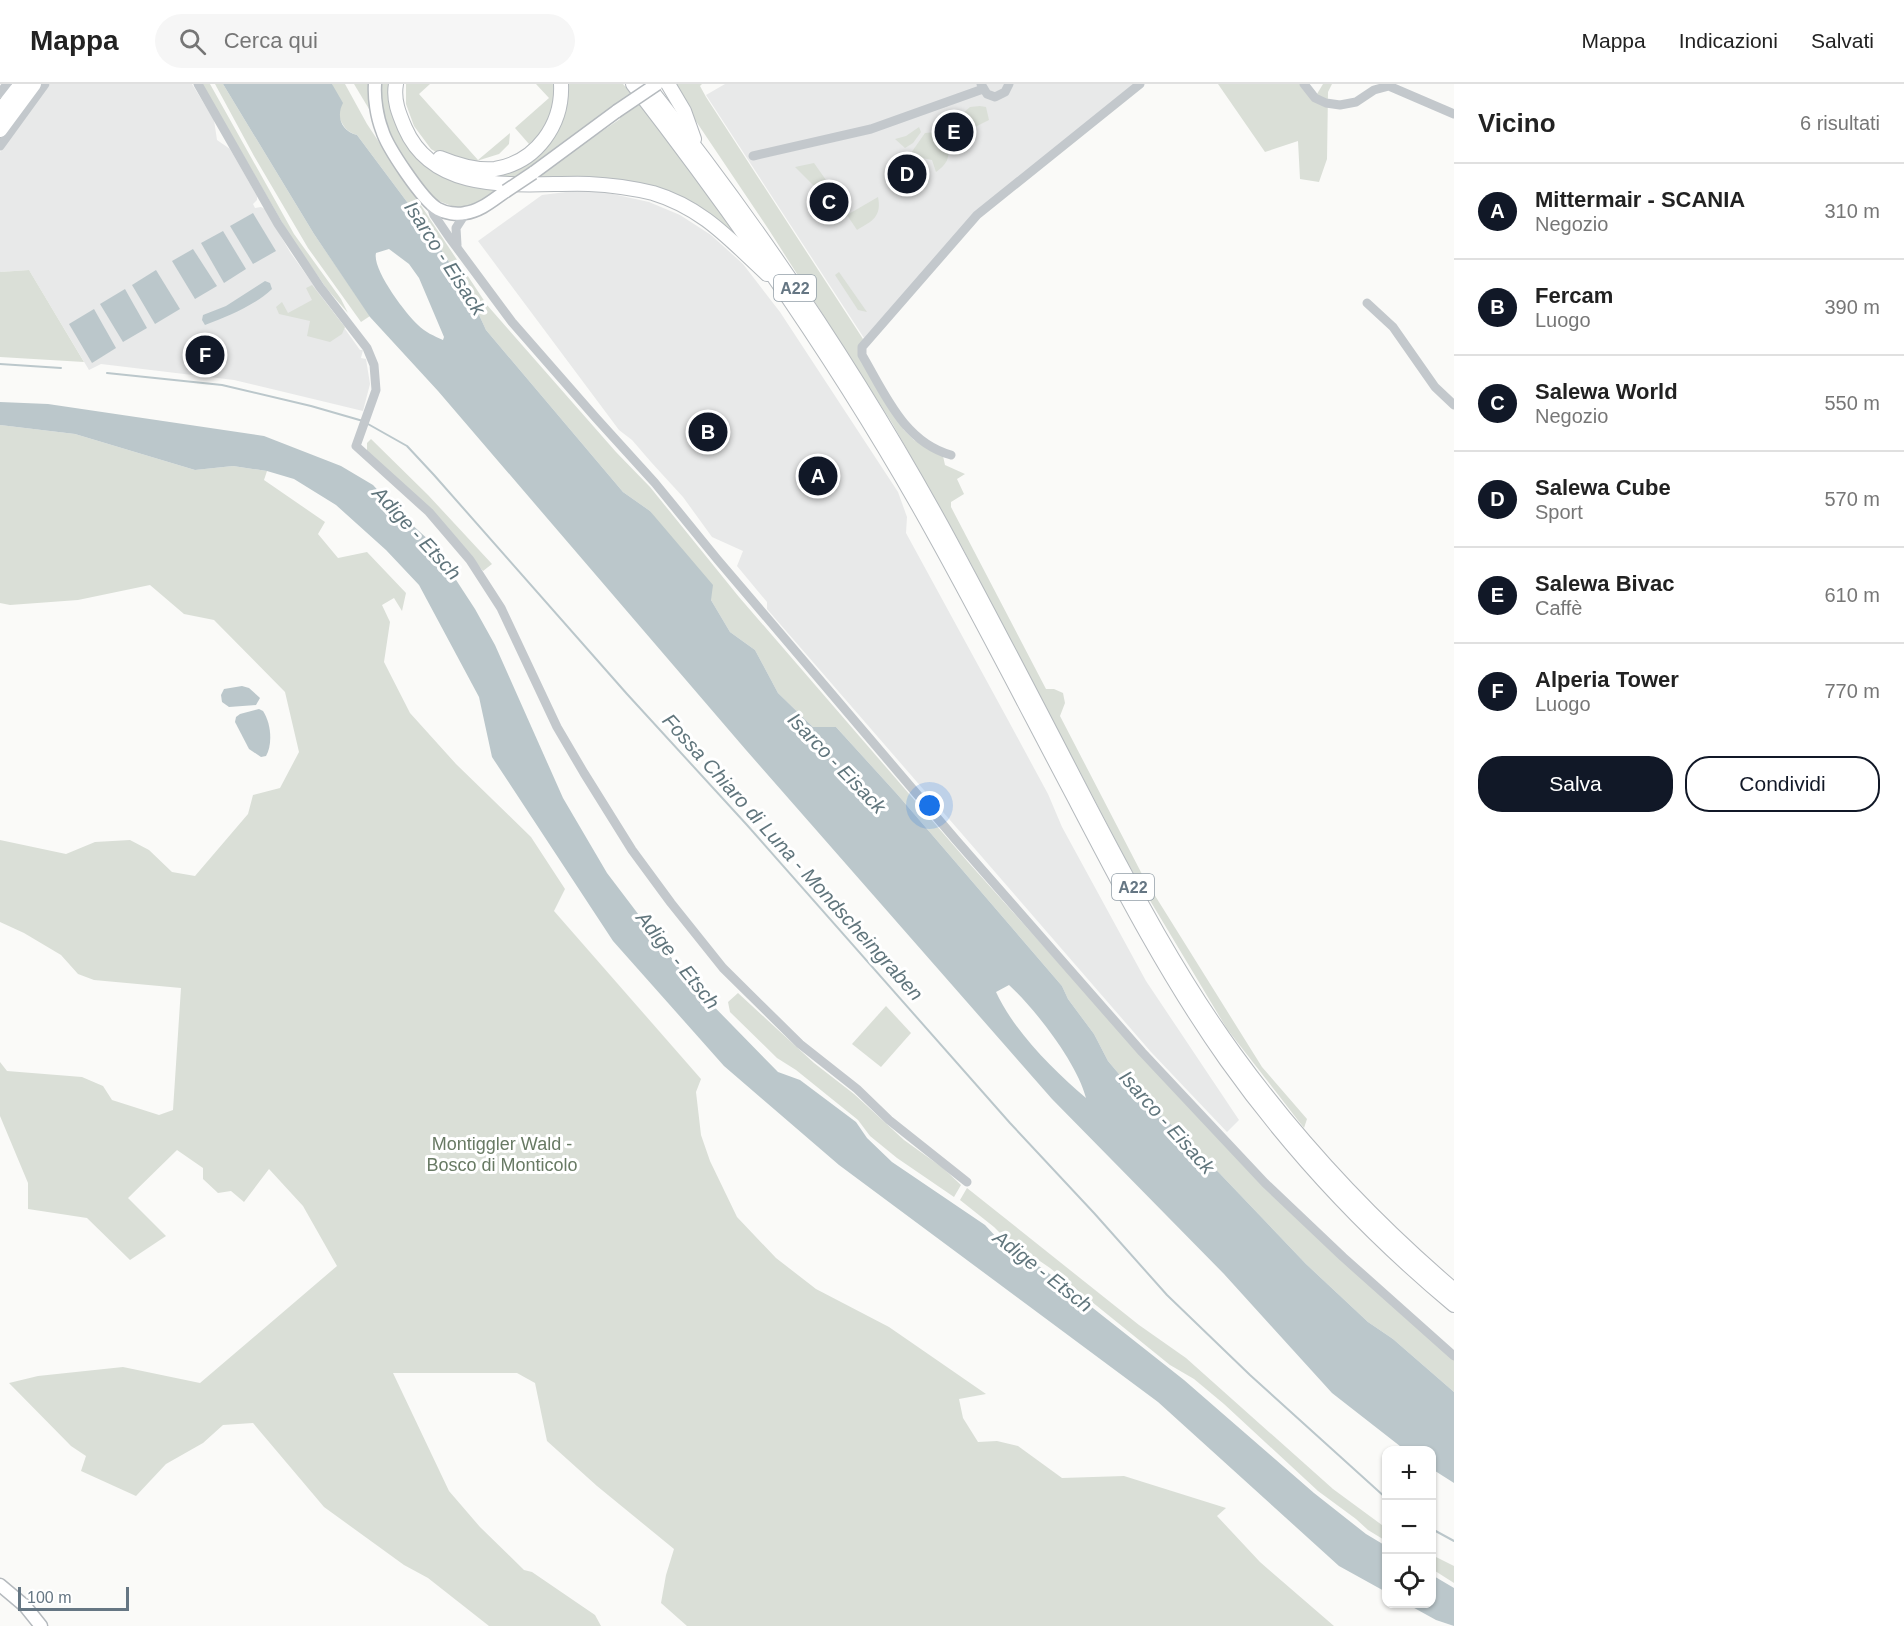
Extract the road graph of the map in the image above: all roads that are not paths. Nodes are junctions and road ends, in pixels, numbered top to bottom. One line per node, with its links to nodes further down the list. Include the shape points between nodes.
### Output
1 (7, 84): 18 (street)
2 (21, 84): 19 (highway)
3 (34, 84): 21 (highway)
4 (45, 84): 22 (street)
5 (198, 84): 32 (street, via 278,224 367,348 374,366 376,390 356,446 429,512 470,560 501,608 557,727 632,850 723,968 800,1044)
6 (375, 84): 25 (main road, via 382,131)
7 (396, 84): 28 (highway, via 396,107 411,142 424,157 443,169 497,184 615,186 664,197 711,221)
8 (404, 84): 9 (highway, via 409,120 422,142 440,158 479,169 495,169 521,159 550,133 561,103)
9 (561, 84)
10 (633, 84): 28 (highway, A22)
11 (646, 84): 23 (highway, A22)
12 (657, 84): 26 (main road, bridge, via 484,206)
13 (668, 84): 23 (highway, via 684,111)
14 (1009, 84): 17 (street, via 1005,92 995,97)
15 (1140, 84): 31 (street, via 977,215 862,347 862,355 904,426 939,452)
16 (1304, 84): 20 (street, via 1315,98 1340,105 1389,86)
17 (982, 86): 24 (street, via 872,129)
18 (0, 93)
19 (0, 111)
20 (1454, 114)
21 (0, 130)
22 (0, 146)
23 (697, 149): 33 (highway, A22, via 825,331 915,479 1119,863 1208,1014 1260,1087 1328,1170 1396,1239)
24 (753, 156)
25 (430, 203): 26 (main road, via 440,210); 27 (street, via 434,215)
26 (465, 213): 27 (street, via 456,228)
27 (458, 247): 35 (street, via 512,322 655,483 956,840 1142,1052 1265,1183)
28 (788, 294): 34 (highway, A22, via 907,485 1118,881 1199,1019 1250,1092 1319,1176)
29 (1368, 303): 30 (street, via 1393,327 1435,387)
30 (1454, 405)
31 (951, 455)
32 (967, 1182)
33 (1454, 1290)
34 (1454, 1305)
35 (1454, 1356)
36 (0, 1585): 37 (main road)
37 (41, 1626)

